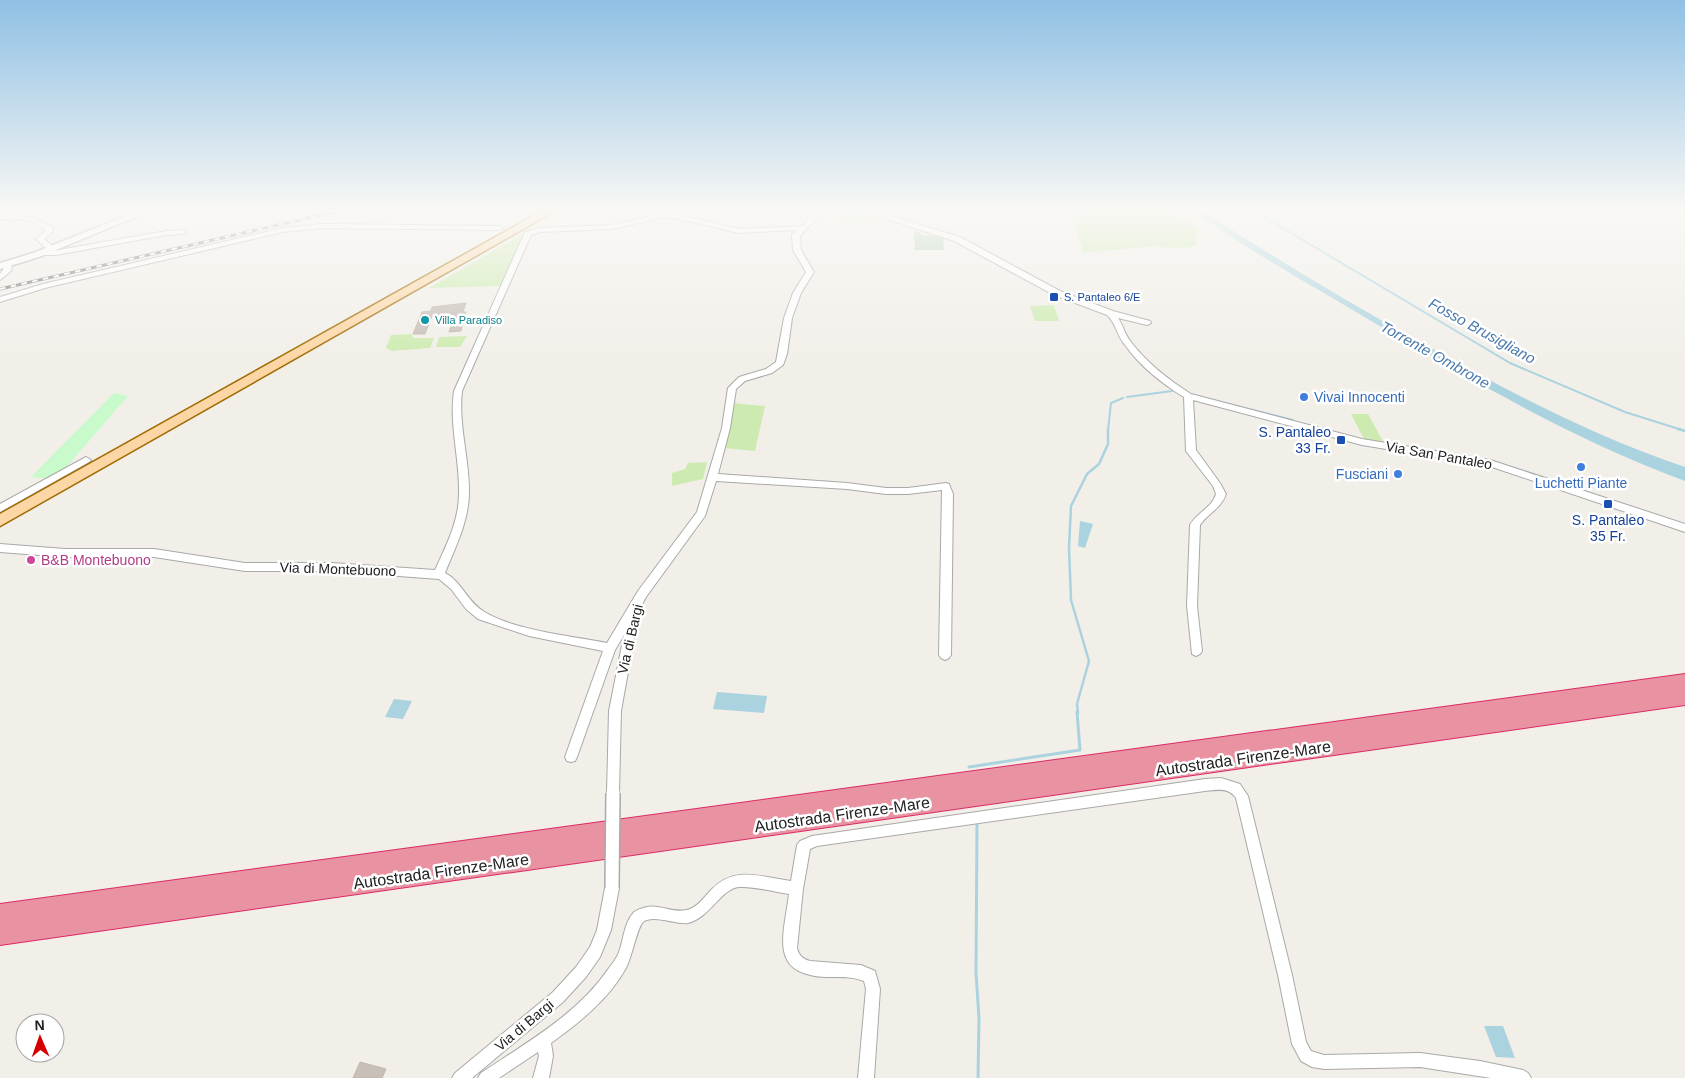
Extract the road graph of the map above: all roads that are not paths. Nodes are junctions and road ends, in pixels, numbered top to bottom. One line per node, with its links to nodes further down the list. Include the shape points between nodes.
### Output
1 (148, 261): 8 (street, via 43,286)
2 (461, 261): 15 (main road)
3 (515, 261): 18 (street, via 457,396 464,497 460,520)
4 (804, 261): 13 (street, Via di Bargi, via 810,272 797,293 788,318 781,361 772,369 747,377 732,388 726,428)
5 (998, 261): 9 (street, via 1057,294)
6 (4, 265): 7 (street, via 7,271)
7 (0, 278)
8 (0, 300)
9 (1110, 313): 10 (street); 11 (street, Via San Pantaleo, via 1116,318 1130,346)
10 (1148, 323)
11 (1188, 396): 16 (street, Via San Pantaleo, via 1362,442 1490,463); 21 (street, via 1191,451 1221,494 1217,505 1195,525 1192,606)
12 (86, 460): 14 (street)
13 (712, 477): 19 (street, Via di Bargi, via 698,519 642,594); 22 (street, via 886,491 946,486)
14 (0, 508)
15 (0, 521)
16 (1685, 528)
17 (0, 548): 18 (street, Via di Montebuono, via 65,553 154,553 245,567 332,567)
18 (439, 574): 20 (street, via 448,579 467,604 482,616 522,629)
19 (634, 610): 20 (street); 30 (street, Via di Bargi, bridge, via 614,711 612,888 604,930 595,952 558,997)
20 (610, 648): 25 (street)
21 (1196, 651)
22 (945, 655)
23 (1685, 682): 27 (highway, Autostrada Firenze-Mare)
24 (1685, 696): 28 (highway, Autostrada Firenze-Mare)
25 (571, 757)
26 (796, 889): 29 (street, via 735,880 722,887 691,916 654,913 641,916 635,923 621,963 610,979 571,1019); 33 (street, via 791,959 808,967 864,972 872,980); 34 (street, via 802,849 817,840 1229,784 1242,796 1299,1044 1306,1056 1324,1062 1420,1060)
27 (0, 916)
28 (0, 933)
29 (543, 1040): 31 (street); 32 (street, via 546,1056)
30 (460, 1078)
31 (486, 1078)
32 (541, 1078)
33 (866, 1078)
34 (1524, 1078)

